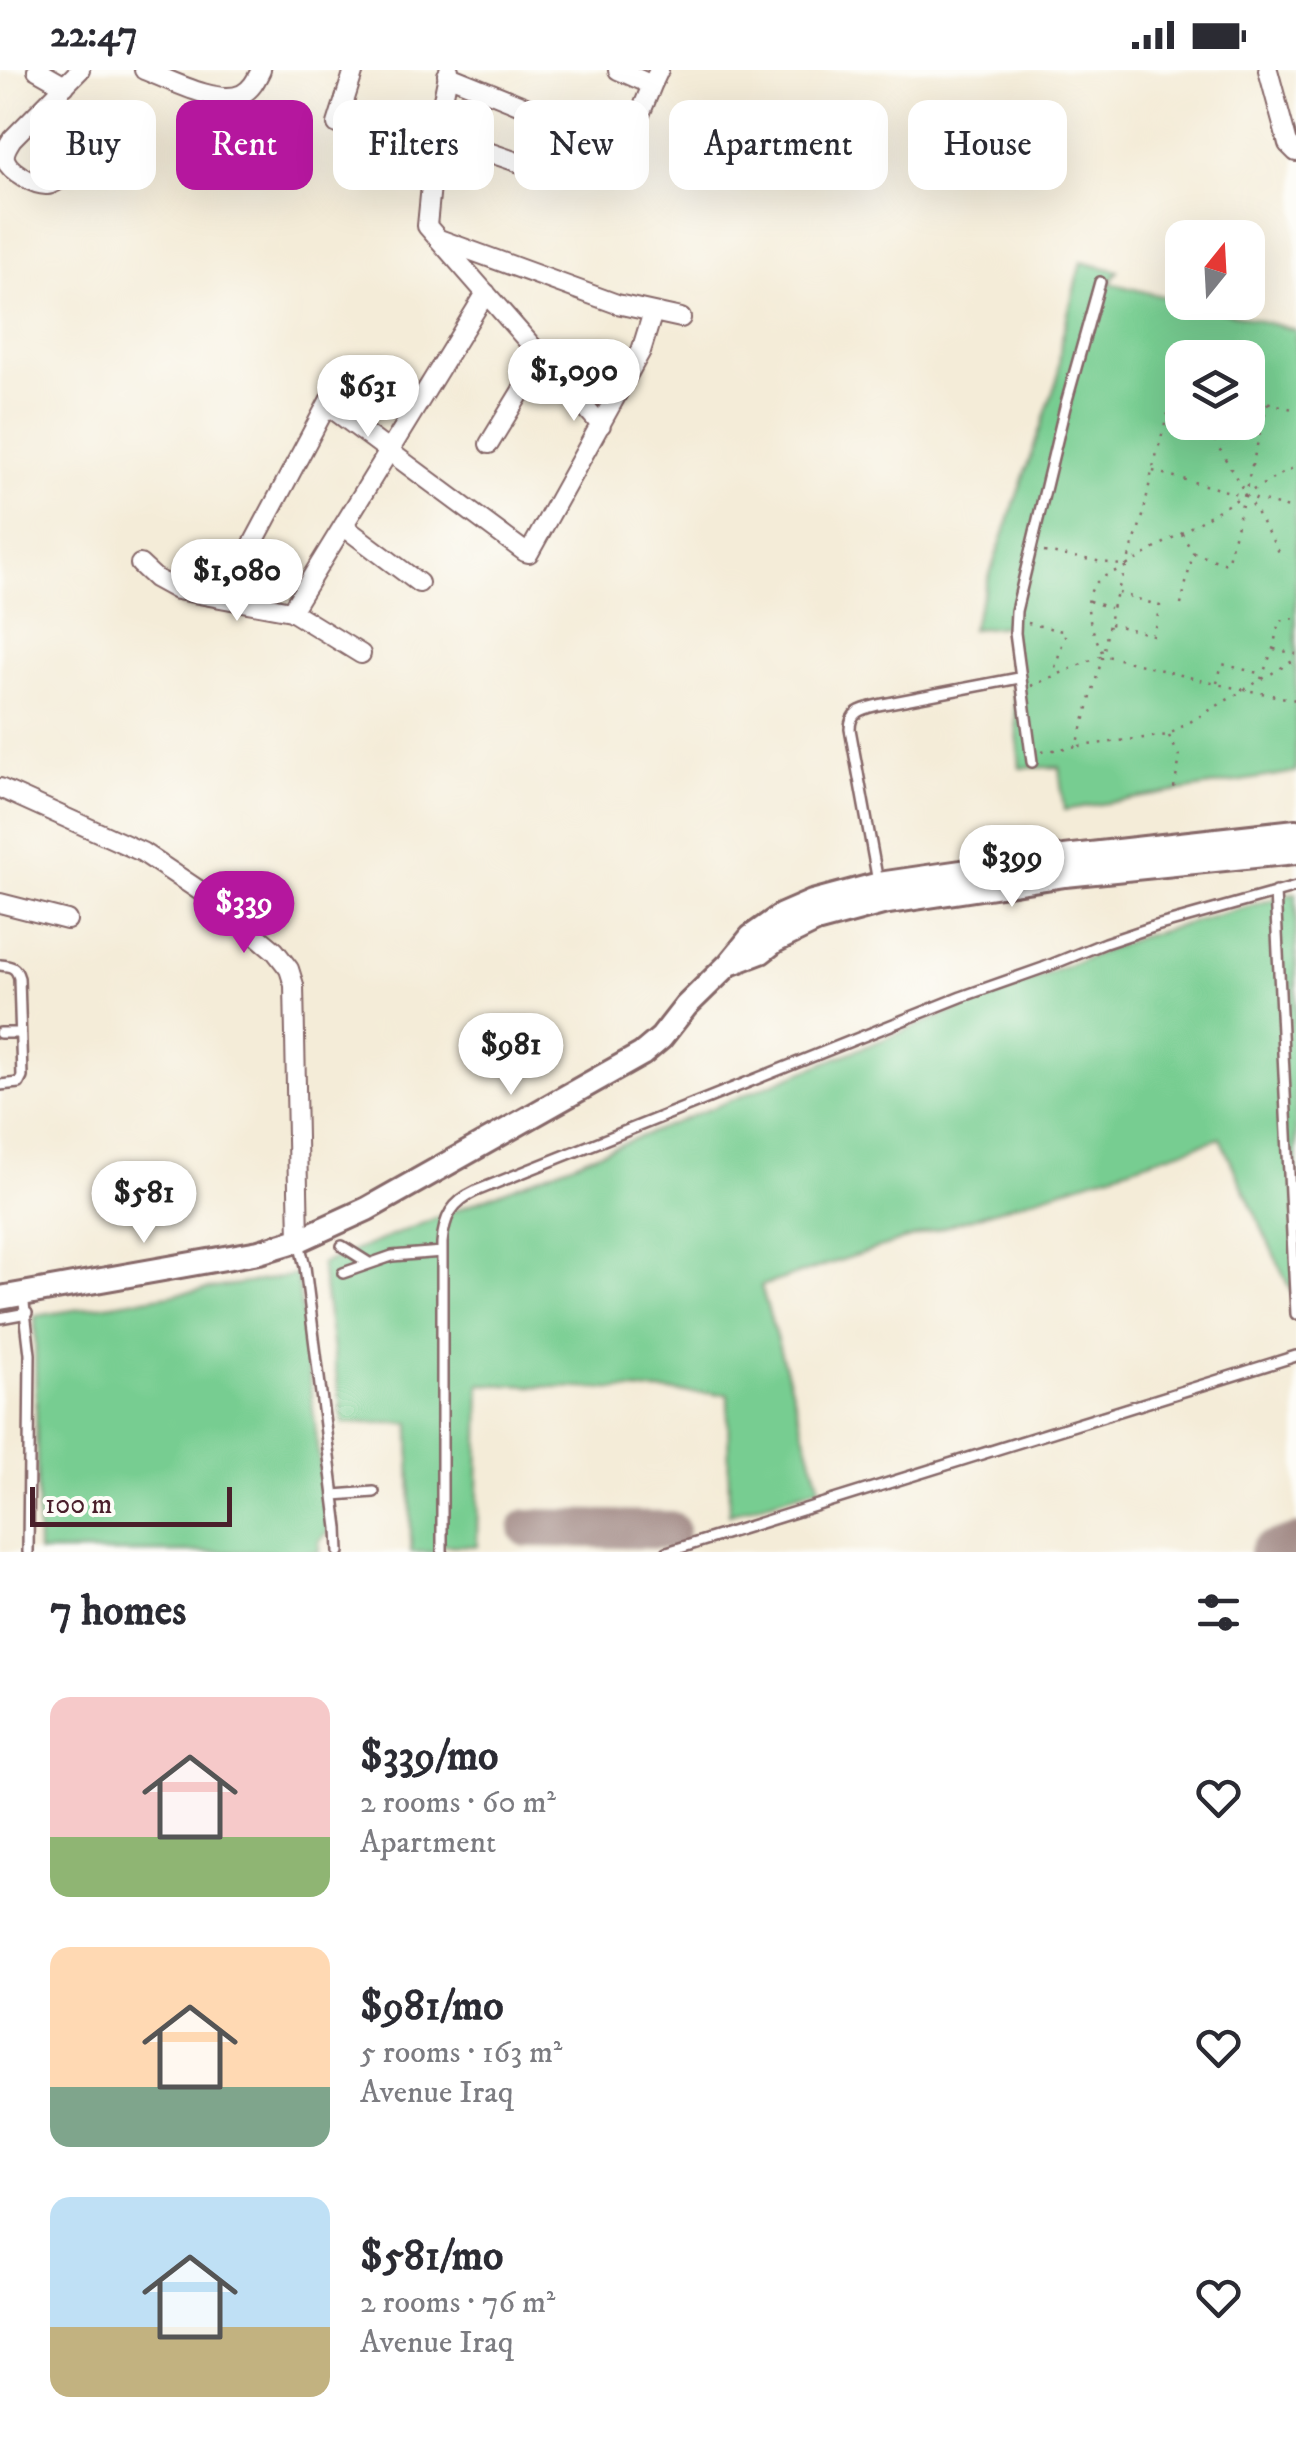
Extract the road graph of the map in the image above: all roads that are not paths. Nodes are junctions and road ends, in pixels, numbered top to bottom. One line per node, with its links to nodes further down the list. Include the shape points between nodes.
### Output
1 (37, 70): 10 (street)
2 (80, 70): 10 (street)
3 (144, 70): 4 (street, via 222,98 244,94)
4 (261, 70)
5 (354, 70): 12 (street)
6 (618, 70): 9 (street)
7 (1268, 70): 14 (street)
8 (448, 73): 9 (street, via 622,142 632,134); 13 (street)
9 (655, 77)
10 (65, 86): 11 (street)
11 (51, 100)
12 (345, 100)
13 (443, 100)
14 (1289, 119): 16 (street, via 1288,144)
15 (30, 121): 17 (street, via 4,158)
16 (1296, 152)
17 (30, 180)
18 (429, 190): 19 (street, via 427,226)
19 (438, 238): 21 (street); 22 (street)
20 (1100, 282): 36 (lane, via 1022,579 1014,627)
21 (486, 293): 24 (street); 29 (street)
22 (653, 312): 23 (street); 27 (street, via 641,351)
23 (681, 318)
24 (542, 358): 27 (street); 28 (street)
25 (338, 384): 26 (street)
26 (327, 404): 29 (street); 33 (street)
27 (601, 424): 29 (street, via 529,553)
28 (490, 444)
29 (390, 450): 30 (street)
30 (343, 526): 32 (street); 34 (street)
31 (140, 564): 33 (street, via 177,590)
32 (419, 583)
33 (224, 598): 34 (street)
34 (291, 610): 35 (street)
35 (361, 654)
36 (1019, 678): 37 (lane); 41 (lane, via 852,716)
37 (1031, 758)
38 (0, 788): 51 (street, via 164,865 242,922 289,969)
39 (1296, 831): 41 (street)
40 (1296, 852): 46 (street, via 1065,875 883,903 816,921)
41 (879, 884): 46 (street, via 782,916)
42 (1296, 887): 43 (lane)
43 (1275, 892): 53 (lane, via 1105,943 961,997 476,1192 447,1216); 57 (lane)
44 (0, 904): 45 (street)
45 (67, 920)
46 (728, 964): 51 (street, via 661,1038 624,1066)
47 (0, 965): 49 (lane, via 17,970)
48 (0, 1033): 49 (lane)
49 (20, 1033): 50 (lane, via 22,1077 19,1084)
50 (0, 1085)
51 (299, 1240): 56 (street); 61 (lane)
52 (342, 1246): 54 (lane)
53 (442, 1252): 54 (lane); 64 (lane)
54 (370, 1262): 55 (lane)
55 (343, 1274)
56 (17, 1302): 58 (lane); 62 (lane, via 30,1354)
57 (1296, 1314)
58 (0, 1318)
59 (1296, 1356): 65 (lane)
60 (374, 1492): 61 (lane)
61 (334, 1495): 63 (lane)
62 (28, 1552)
63 (338, 1552)
64 (442, 1552)
65 (666, 1552)

